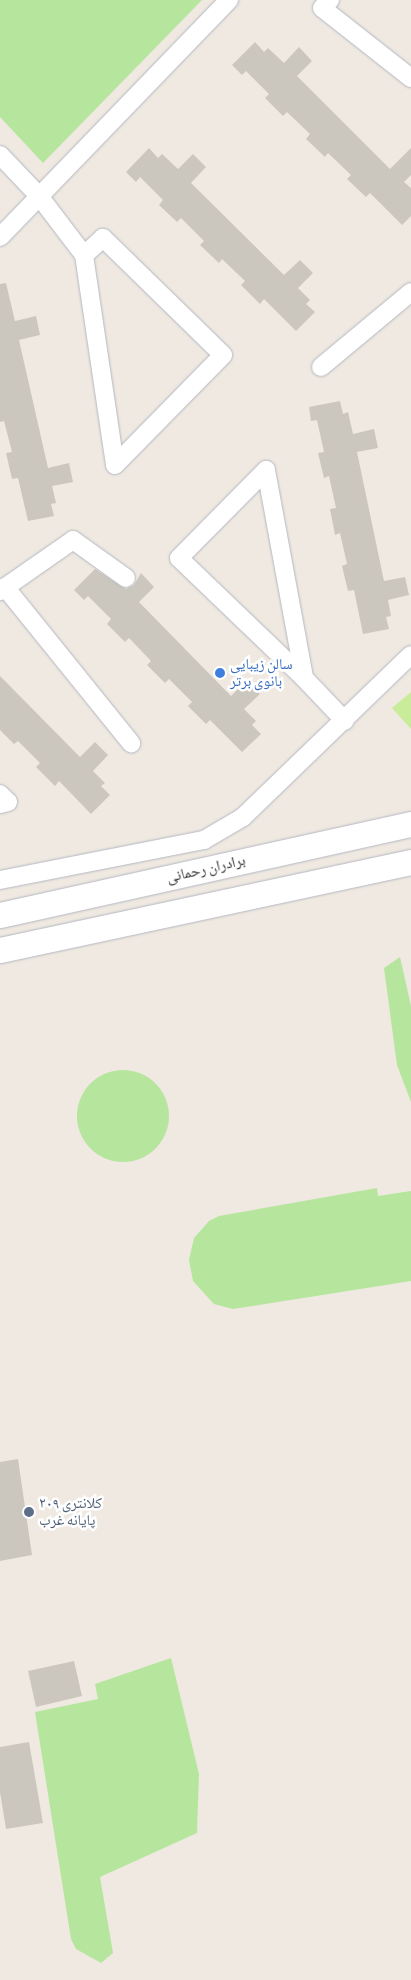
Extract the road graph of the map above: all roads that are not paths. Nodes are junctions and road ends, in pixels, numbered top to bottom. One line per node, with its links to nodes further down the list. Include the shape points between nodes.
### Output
1 (229, 0): 5 (street)
2 (330, 0): 3 (street, via 322,8)
3 (411, 78)
4 (0, 155): 5 (street)
5 (39, 196): 6 (street); 7 (street)
6 (0, 237)
7 (84, 255): 7 (street, via 103,238 223,355 115,465)
8 (411, 292): 9 (street)
9 (321, 367)
10 (126, 578): 11 (street, via 74,540)
11 (3, 589): 15 (street)
12 (411, 655): 14 (street)
13 (304, 678): 13 (street, via 179,558 266,470 290,602); 14 (street)
14 (345, 721): 20 (street, via 243,818 204,840)
15 (130, 743)
16 (0, 794): 17 (street, via 8,802)
17 (0, 804)
18 (411, 824): 21 (main road, برادران رحمانی)
19 (411, 862): 22 (main road)
20 (0, 880)
21 (0, 915)
22 (0, 950)

